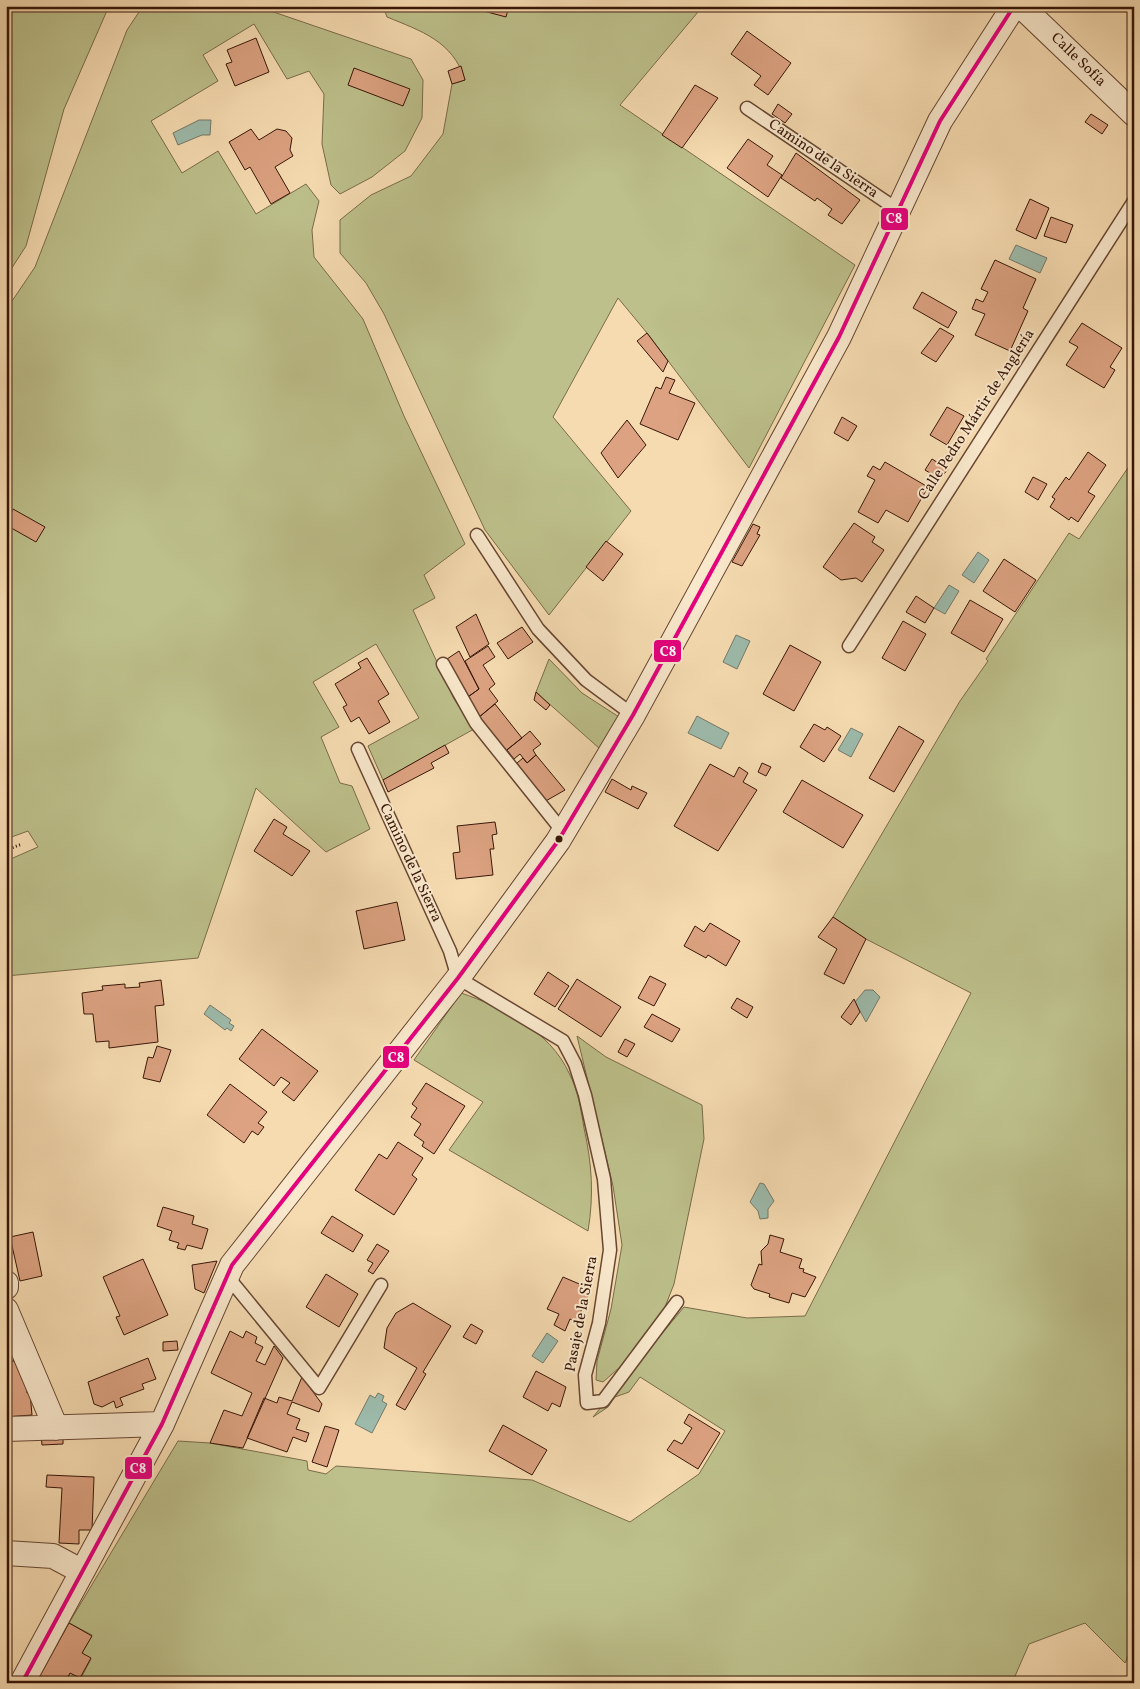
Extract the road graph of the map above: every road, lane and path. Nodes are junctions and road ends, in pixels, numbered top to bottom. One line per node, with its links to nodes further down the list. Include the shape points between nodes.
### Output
1 (1014, 6): 6 (street, via 940,121)
2 (1021, 6): 4 (street, Calle Sofía)
3 (748, 108): 6 (lane, Camino de la Sierra)
4 (1134, 114)
5 (1134, 201): 8 (lane, Calle Pedro Mártir de Anglería)
6 (898, 210): 10 (street, via 838,337)
7 (477, 535): 10 (lane, via 538,630 586,680)
8 (848, 646)
9 (443, 664): 12 (lane, via 476,724)
10 (633, 715): 12 (street)
11 (358, 749): 15 (lane, Camino de la Sierra, via 450,951)
12 (564, 833): 15 (street)
13 (22, 844): 14 (path)
14 (6, 850)
15 (458, 978): 16 (street, via 232,1265); 20 (lane, Pasaje de la Sierra, via 564,1041 585,1095 604,1179 610,1250 599,1323 585,1375 587,1403 603,1400)
16 (227, 1276): 18 (lane, via 319,1388); 22 (street)
17 (6, 1283): 19 (street)
18 (381, 1285)
19 (6, 1288)
20 (677, 1302)
21 (6, 1310): 23 (street)
22 (162, 1424): 23 (street); 26 (street)
23 (56, 1428): 24 (street)
24 (6, 1429)
25 (6, 1553): 26 (street, via 53,1556)
26 (81, 1571): 27 (street)
27 (22, 1683)

